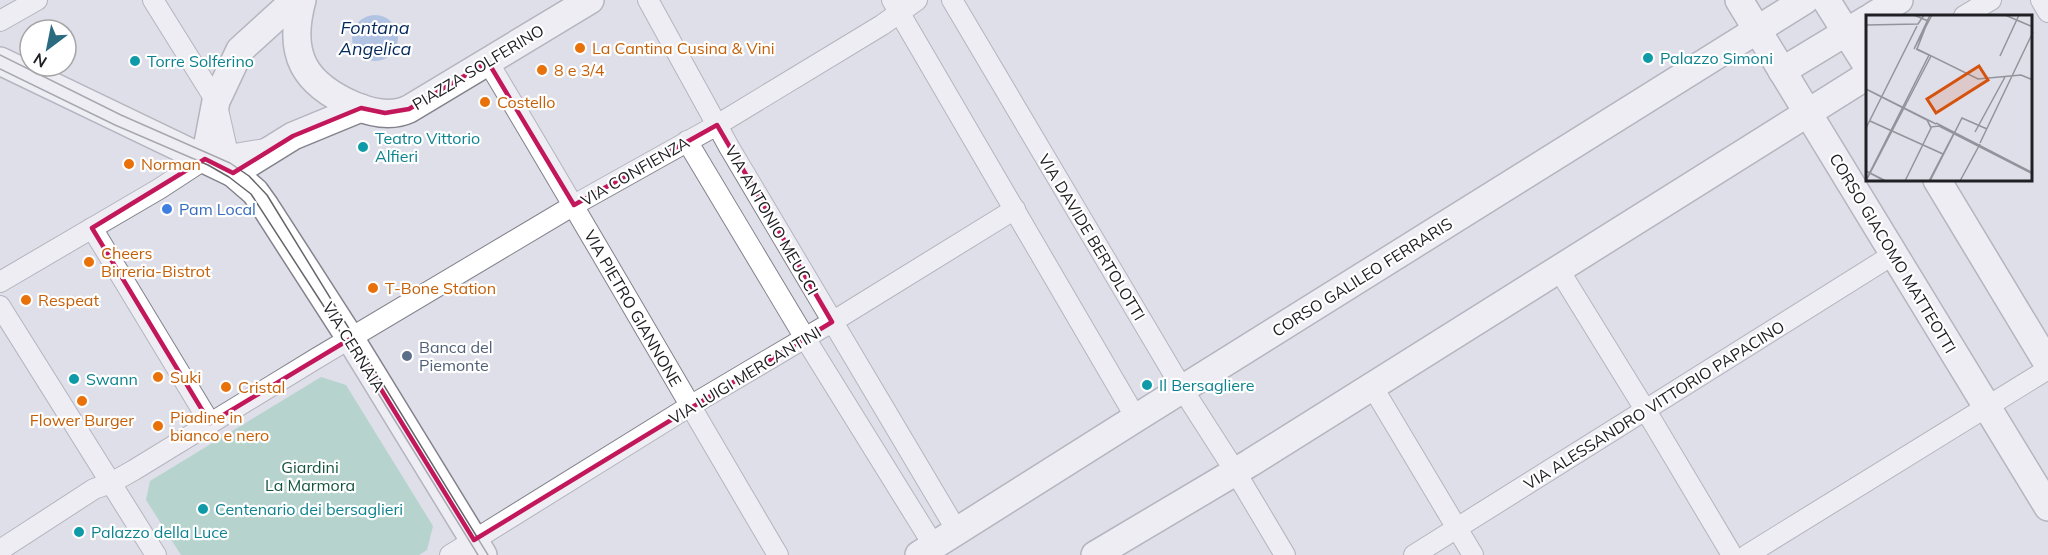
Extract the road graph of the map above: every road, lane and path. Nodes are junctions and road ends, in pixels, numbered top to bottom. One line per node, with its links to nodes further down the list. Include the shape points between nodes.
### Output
1 (37, 0): 19 (street)
2 (153, 0): 27 (street)
3 (295, 0): 27 (street, via 240,50)
4 (302, 0): 28 (street, PIAZZA SOLFERINO, via 297,41 303,66 324,90)
5 (590, 0): 24 (street, PIAZZA SOLFERINO)
6 (648, 0): 30 (street, VIA ANTONIO MEUCCI)
7 (917, 0): 15 (street, VIA CONFIENZA)
8 (952, 0): 47 (street, VIA DAVIDE BERTOLOTTI)
9 (1739, 0): 21 (street, CORSO GIACOMO MATTEOTTI)
10 (1805, 0): 21 (street, CORSO GALILEO FERRARIS)
11 (1826, 0): 20 (street)
12 (1899, 0): 17 (street)
13 (1991, 0): 18 (street)
14 (2041, 0): 16 (street)
15 (896, 6): 30 (street, VIA CONFIENZA, via 882,25); 35 (street)
16 (2048, 12)
17 (1875, 15)
18 (1966, 15)
19 (0, 21)
20 (1857, 26): 22 (street); 25 (street)
21 (1757, 30): 25 (street, CORSO GIACOMO MATTEOTTI); 47 (street, CORSO GALILEO FERRARIS)
22 (1866, 60)
23 (0, 61): 32 (street, VIA CERNAIA)
24 (488, 62): 28 (street, PIAZZA SOLFERINO, via 403,112); 34 (street, VIA PIETRO GIANNONE)
25 (1782, 71): 29 (street, CORSO GIACOMO MATTEOTTI)
26 (1866, 76): 29 (street)
27 (216, 101): 32 (street)
28 (361, 108): 32 (street, via 273,147)
29 (1807, 112): 37 (street, CORSO GIACOMO MATTEOTTI); 38 (street)
30 (717, 125): 31 (street, VIA CONFIENZA); 41 (street, VIA ANTONIO MEUCCI)
31 (687, 141): 34 (street, VIA CONFIENZA); 43 (street, VIA ANTONIO MEUCCI)
32 (222, 162): 36 (street, via 159,189); 42 (street, VIA CERNAIA, via 255,192)
33 (1938, 182): 44 (street)
34 (574, 206): 42 (street, VIA CONFIENZA); 48 (street, VIA PIETRO GIANNONE)
35 (1015, 209): 41 (street, VIA LUIGI MERCANTINI); 51 (street)
36 (92, 228): 39 (street); 52 (street)
37 (1894, 254): 49 (street, CORSO GIACOMO MATTEOTTI); 50 (street, VIA ALESSANDRO VITTORIO PAPACINO)
38 (1558, 270): 46 (street); 50 (street)
39 (0, 282)
40 (0, 306): 54 (street)
41 (832, 322): 43 (street, VIA LUIGI MERCANTINI); 57 (street, VIA ANTONIO MEUCCI)
42 (350, 338): 52 (street, VIA CONFIENZA); 58 (street, VIA CERNAIA)
43 (805, 338): 48 (street, VIA LUIGI MERCANTINI); 60 (street, VIA ANTONIO MEUCCI)
44 (2048, 364)
45 (2048, 369): 49 (street)
46 (1372, 386): 53 (street); 56 (street)
47 (1183, 390): 51 (street, CORSO GALILEO FERRARIS); 53 (street, VIA DAVIDE BERTOLOTTI)
48 (690, 406): 58 (street, VIA LUIGI MERCANTINI); 64 (street, VIA PIETRO GIANNONE)
49 (1987, 407): 55 (street, CORSO GIACOMO MATTEOTTI); 69 (street)
50 (1646, 410): 56 (street, VIA ALESSANDRO VITTORIO PAPACINO); 68 (street)
51 (1136, 418): 57 (street, CORSO GALILEO FERRARIS)
52 (210, 423): 54 (street, VIA CONFIENZA)
53 (1235, 471): 61 (street); 65 (street, VIA DAVIDE BERTOLOTTI)
54 (111, 483): 59 (street, VIA CONFIENZA, via 94,489); 62 (street)
55 (2048, 507)
56 (1457, 528): 66 (street, VIA ALESSANDRO VITTORIO PAPACINO); 67 (street)
57 (957, 531): 60 (street, CORSO GALILEO FERRARIS)
58 (479, 548): 63 (street, VIA LUIGI MERCANTINI)
59 (0, 550)
60 (927, 550)
61 (1099, 554)
62 (156, 555)
63 (450, 555)
64 (778, 555)
65 (1285, 555)
66 (1414, 555)
67 (1473, 555)
68 (1732, 555)
69 (1747, 555)

